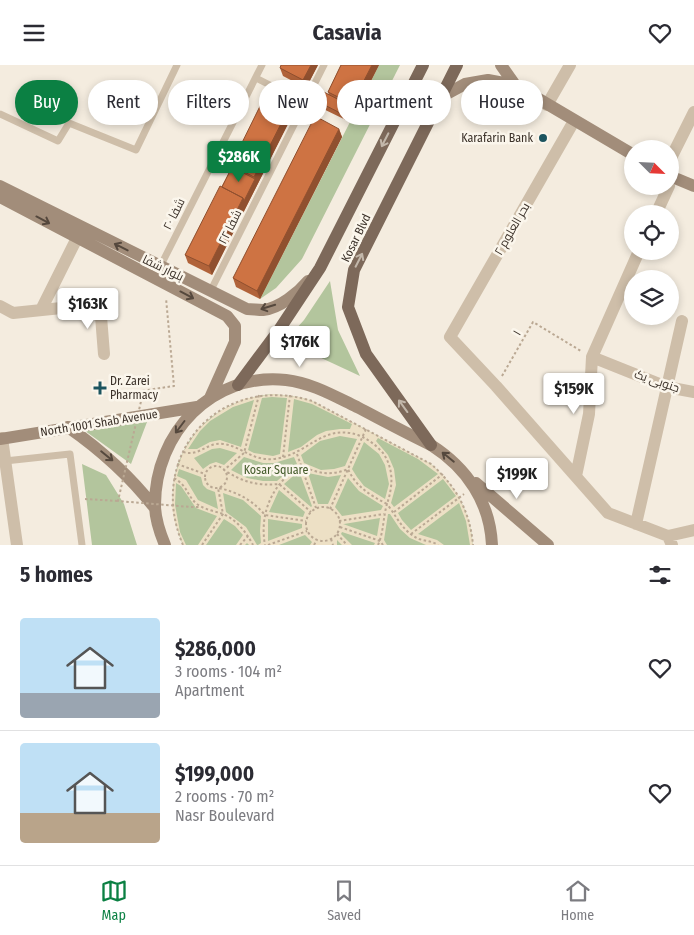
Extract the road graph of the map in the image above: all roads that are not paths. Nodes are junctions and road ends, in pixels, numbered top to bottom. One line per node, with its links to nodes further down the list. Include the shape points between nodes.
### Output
1 (177, 65): 16 (lane, via 136,150 69,123 58,141)
2 (262, 65): 8 (lane, شفا ۲۰)
3 (324, 65): 10 (lane, شفا ۲۲)
4 (423, 65): 29 (main road, Kosar Blvd, one-way to 29)
5 (457, 65): 11 (main road, Kosar Blvd)
6 (501, 65): 12 (street)
7 (570, 65): 14 (street)
8 (256, 78): 9 (lane); 28 (lane, شفا ۲۰)
9 (260, 80)
10 (316, 80)
11 (450, 80)
12 (512, 80)
13 (543, 102): 14 (street)
14 (547, 105): 17 (street)
15 (694, 112): 20 (street)
16 (0, 114)
17 (574, 121): 21 (street); 45 (street, بحر العلوم ۲, via 450,337)
18 (294, 125): 30 (lane, شفا ۲۲)
19 (428, 125): 43 (main road, Kosar Blvd, one-way to 19, via 366,354 348,307 354,270)
20 (679, 142)
21 (624, 149)
22 (679, 183): 24 (street)
23 (0, 186): 28 (street, بلوار شفا, one-way to 23)
24 (694, 186)
25 (0, 197): 26 (street, بلوار شفا, one-way to 26)
26 (77, 238): 32 (street); 39 (street, بلوار شفا, one-way to 39, via 227,316 235,326 235,342)
27 (636, 260): 35 (street)
28 (160, 267): 30 (street, بلوار شفا)
29 (320, 268): 30 (street, بلوار شفا, one-way to 30, via 301,289 265,310 247,309); 36 (main road, Kosar Blvd)
30 (210, 292)
31 (0, 306): 32 (street, via 13,313)
32 (41, 310): 34 (street, via 100,304)
33 (682, 321): 37 (street)
34 (104, 354)
35 (592, 357): 37 (street, جنوبی یک); 45 (street, via 589,414)
36 (238, 385): 39 (street); 43 (street, via 264,380 292,381 316,387)
37 (667, 387): 38 (street, جنوبی یک); 48 (street)
38 (694, 392)
39 (210, 398): 40 (street)
40 (197, 407): 41 (street, North 1001 Shab Avenue); 47 (street, one-way to 47, via 176,431 162,458)
41 (68, 427): 42 (street, North 1001 Shab Avenue); 47 (street, one-way to 47, via 114,462)
42 (1, 439): 44 (street)
43 (431, 445): 46 (street, one-way to 43, via 456,464)
44 (5, 461): 52 (street); 53 (lane, via 70,453)
45 (576, 476): 48 (street, via 608,513)
46 (471, 481): 54 (street, via 488,518); 55 (street)
47 (154, 507): 51 (street)
48 (636, 523): 50 (street)
49 (694, 531): 50 (street)
50 (670, 541)
51 (163, 542)
52 (16, 545)
53 (82, 545)
54 (492, 545)
55 (548, 545)

